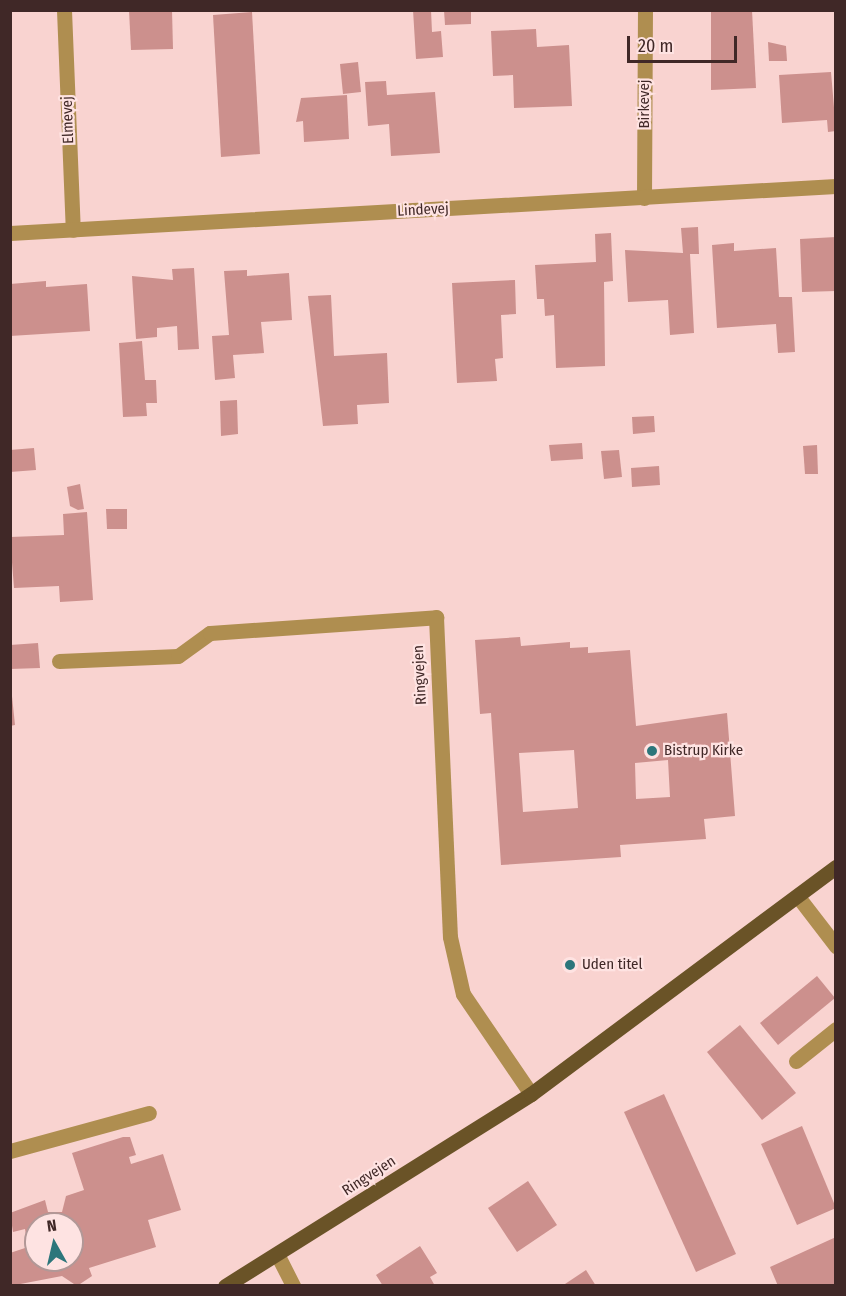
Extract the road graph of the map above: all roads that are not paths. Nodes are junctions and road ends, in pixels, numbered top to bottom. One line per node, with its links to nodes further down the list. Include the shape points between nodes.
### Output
1 (64, 10): 5 (street, Elmevej)
2 (645, 10): 4 (street, Birkevej)
3 (836, 186): 4 (street, Lindevej)
4 (644, 198): 5 (street, Lindevej)
5 (73, 230): 6 (street, Lindevej)
6 (10, 233)
7 (59, 661): 13 (street, Ringvejen, via 178,656 210,633 436,617 450,937 463,994)
8 (836, 867): 9 (main road, Ringvejen)
9 (799, 898): 10 (street); 13 (main road, Ringvejen)
10 (836, 946)
11 (836, 1029): 12 (street)
12 (796, 1060)
13 (531, 1094): 16 (main road, Ringvejen)
14 (149, 1113): 15 (street)
15 (10, 1151)
16 (278, 1256): 17 (main road, Ringvejen); 18 (street)
17 (225, 1286)
18 (293, 1286)

